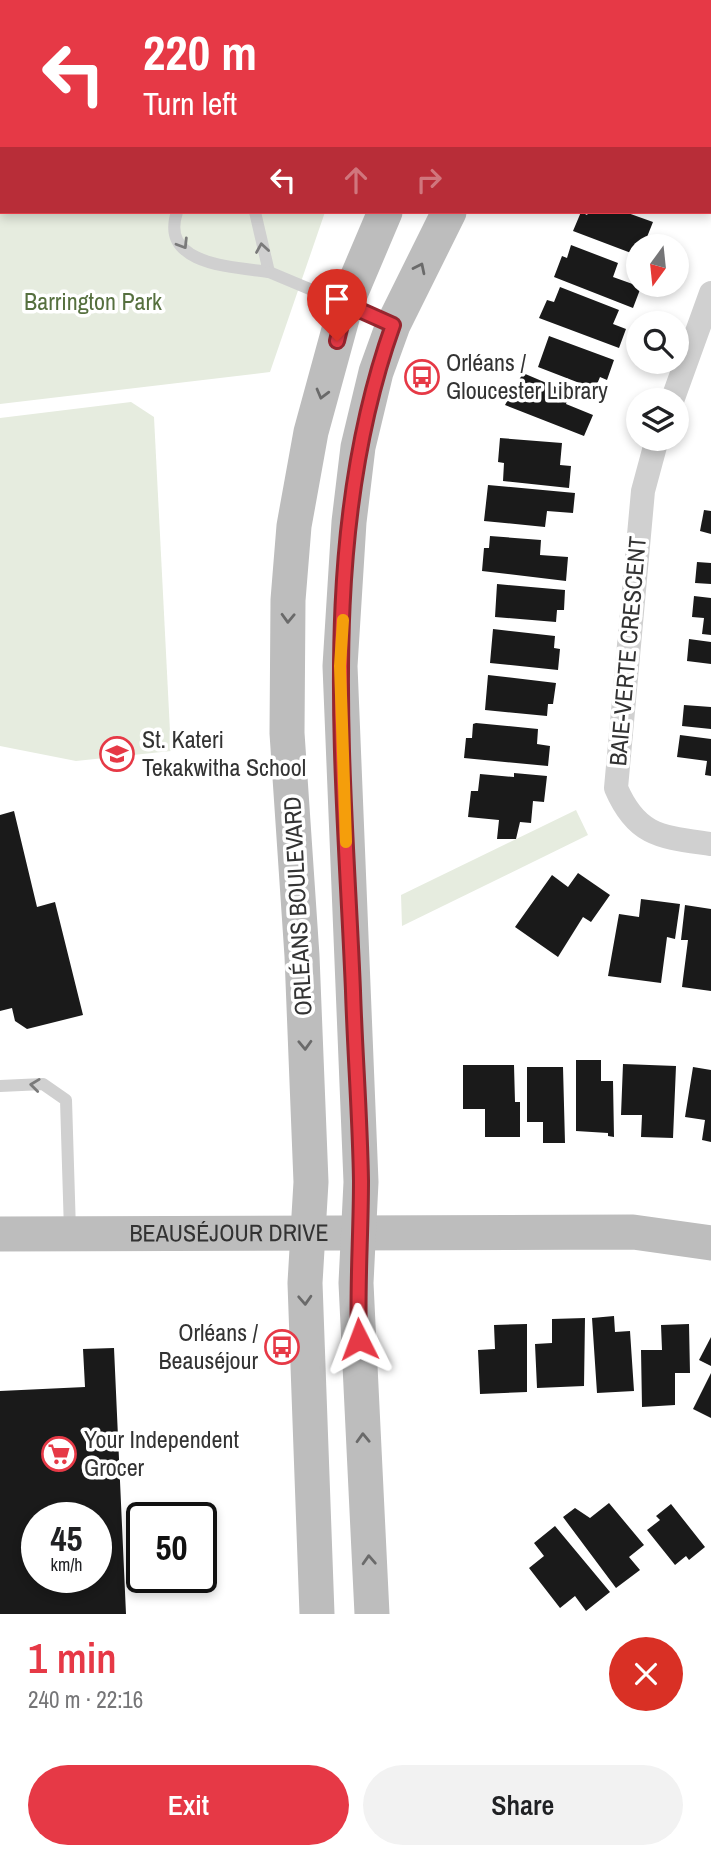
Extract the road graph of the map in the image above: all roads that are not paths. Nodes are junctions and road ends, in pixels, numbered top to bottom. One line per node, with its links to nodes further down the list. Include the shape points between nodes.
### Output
1 (177, 214): 5 (lane, one-way to 5, via 175,230 180,243 198,260)
2 (254, 214): 5 (lane, one-way to 2)
3 (384, 214): 7 (main road, ORLÉANS BOULEVARD)
4 (448, 214): 8 (main road, ORLÉANS BOULEVARD, one-way to 4)
5 (269, 272): 7 (lane)
6 (711, 293): 9 (street)
7 (346, 304): 8 (main road); 14 (main road, ORLÉANS BOULEVARD, one-way to 14, via 302,479 294,526 286,655 310,1142)
8 (393, 325): 15 (main road, ORLÉANS BOULEVARD, via 358,447 340,666 361,1182)
9 (676, 388)
10 (654, 451): 11 (street, BAIE-VERTE CRESCENT, via 643,491 616,788 626,810 648,832)
11 (711, 845)
12 (0, 1086): 13 (lane, one-way to 12, via 66,1100 43,1084)
13 (70, 1232): 14 (main road, BEAUSÉJOUR DRIVE); 16 (main road, BEAUSÉJOUR DRIVE)
14 (309, 1233): 15 (main road, BEAUSÉJOUR DRIVE); 18 (main road, ORLÉANS BOULEVARD, one-way to 18, via 304,1283)
15 (359, 1233): 17 (main road, BEAUSÉJOUR DRIVE, via 633,1233); 19 (main road, ORLÉANS BOULEVARD, one-way to 15, via 356,1283)
16 (0, 1234)
17 (711, 1243)
18 (317, 1614)
19 (373, 1614)

